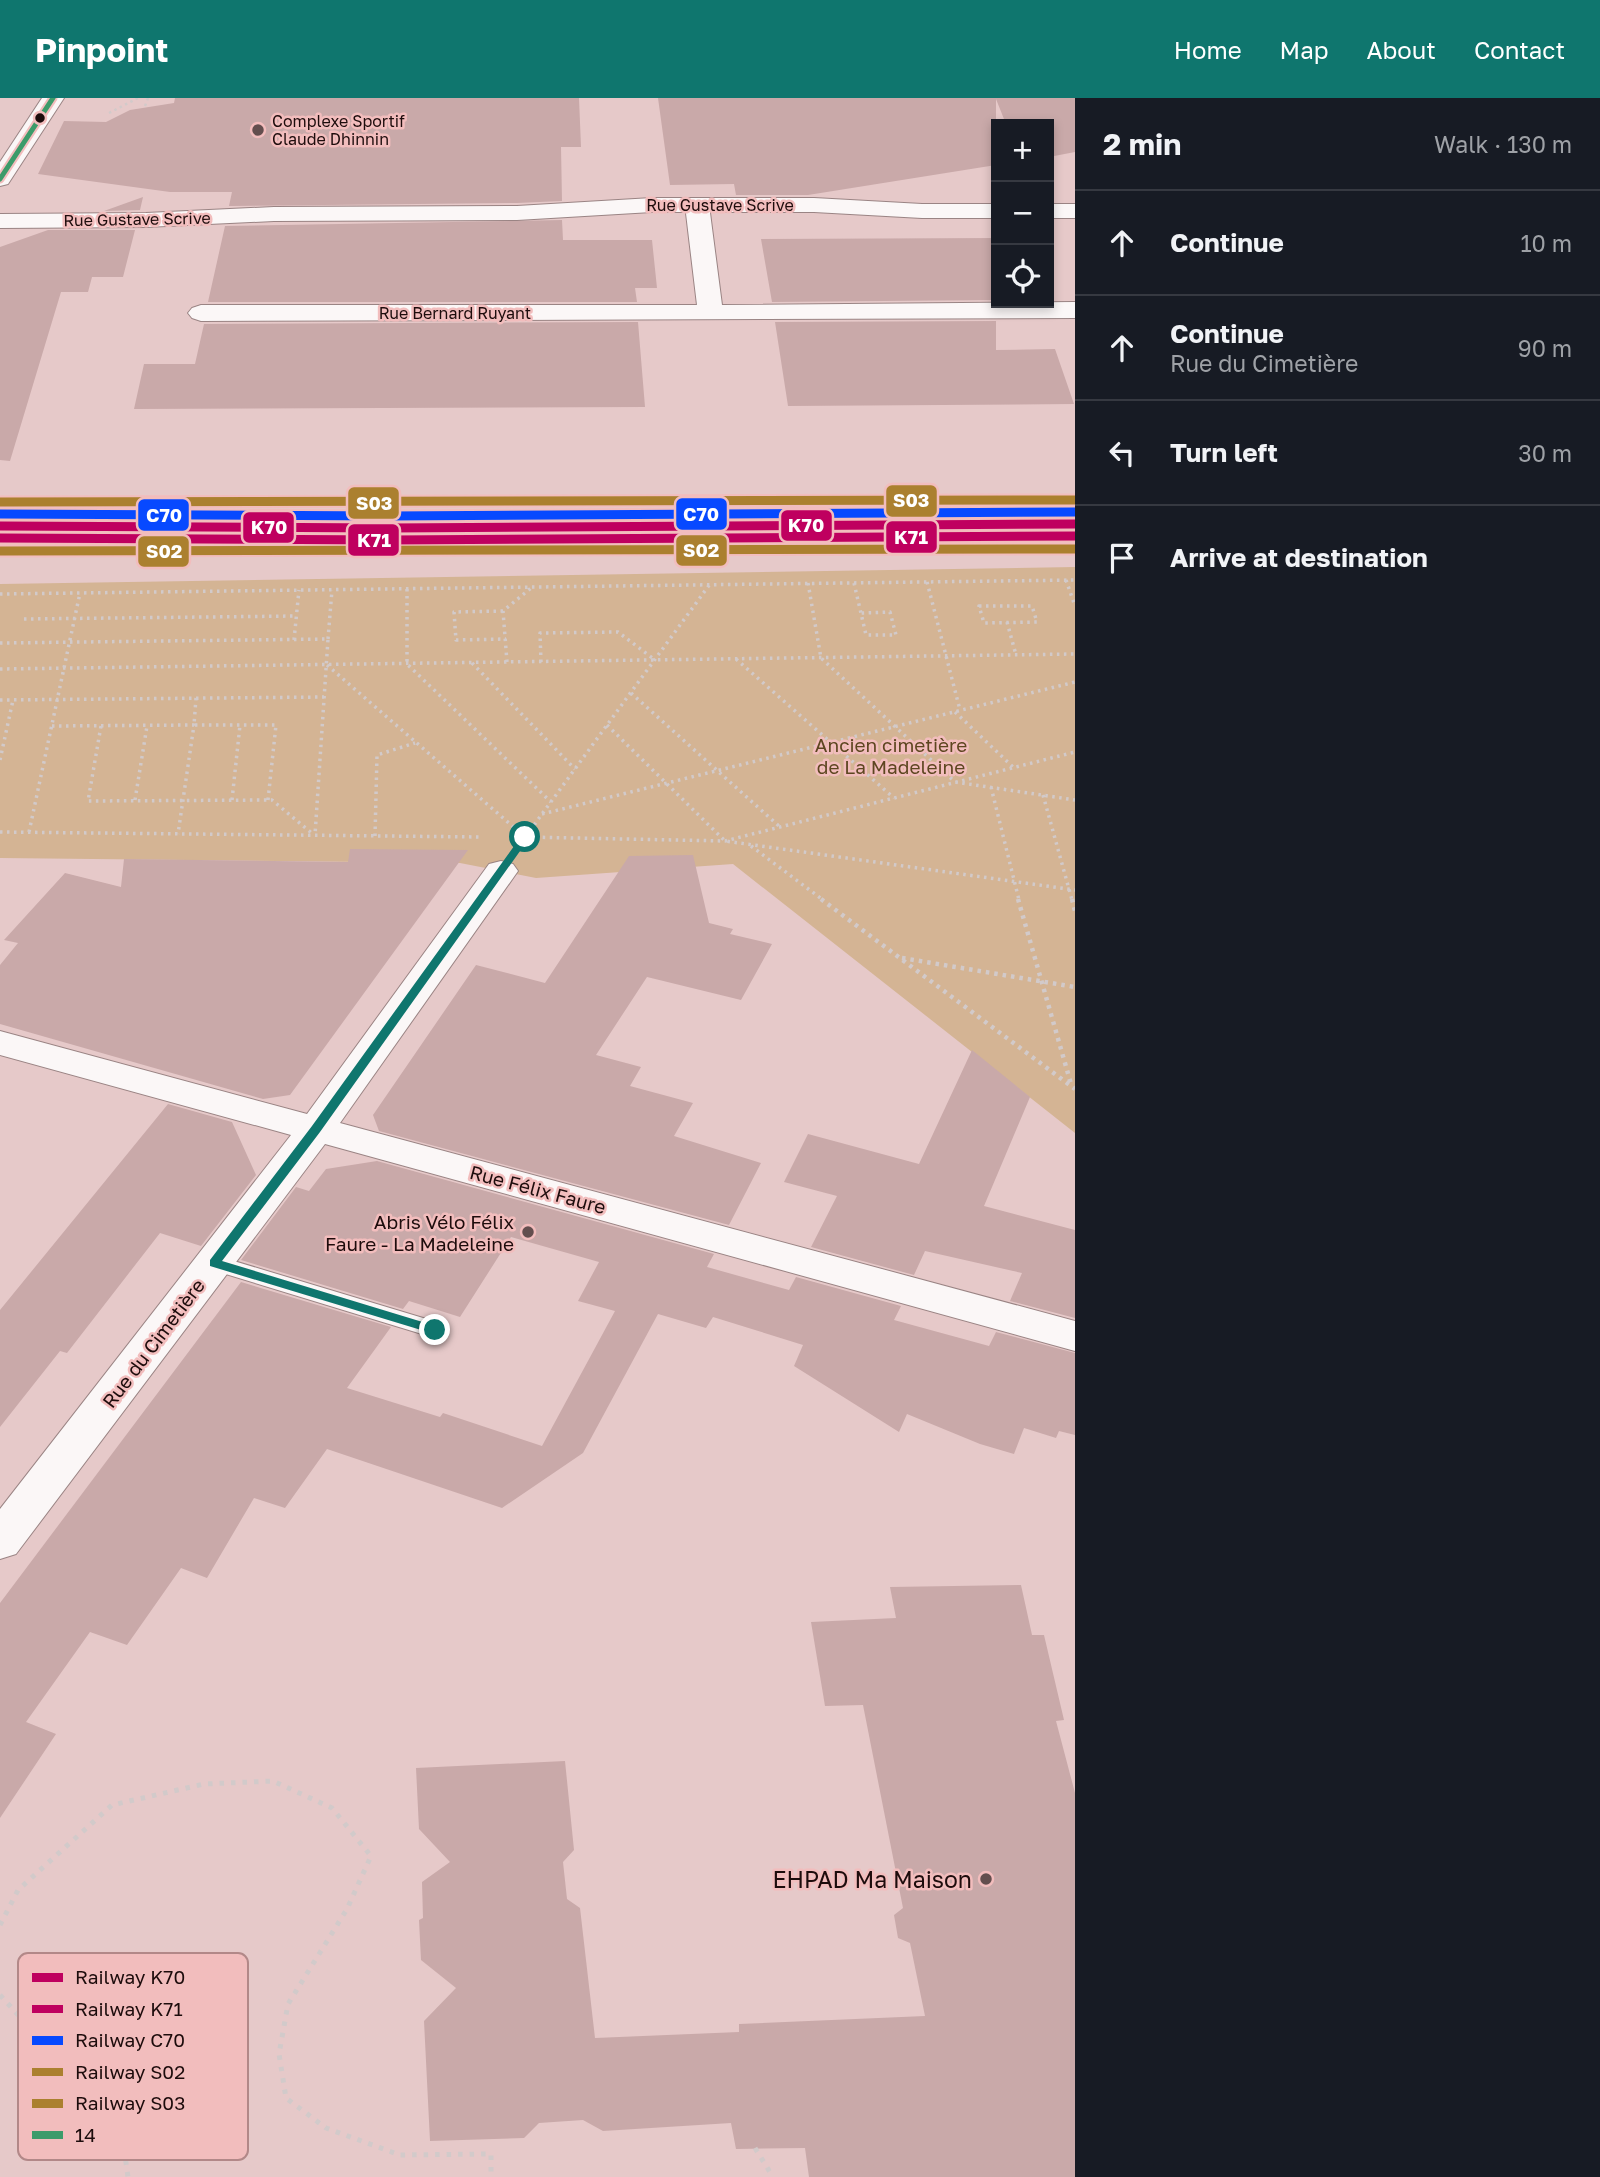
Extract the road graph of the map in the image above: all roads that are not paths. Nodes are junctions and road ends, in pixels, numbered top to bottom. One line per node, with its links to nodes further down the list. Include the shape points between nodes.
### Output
1 (53, 98): 2 (street)
2 (0, 179)
3 (698, 210): 4 (street, Rue Gustave Scrive, via 873,215); 8 (street, Rue Gustave Scrive, via 552,216); 12 (street)
4 (991, 211)
5 (1054, 211): 6 (street)
6 (1075, 211)
7 (0, 212): 8 (street, Rue Gustave Scrive)
8 (274, 214): 9 (street, Rue Gustave Scrive)
9 (0, 221)
10 (1075, 310): 12 (street, Rue Bernard Ruyant)
11 (201, 313): 12 (street, Rue Bernard Ruyant)
12 (710, 313)
13 (499, 848): 15 (street, Rue du Cimetière)
14 (0, 1043): 15 (street, Rue Félix Faure)
15 (316, 1129): 16 (street, Rue du Cimetière); 18 (street, Rue Félix Faure)
16 (214, 1263): 17 (lane); 19 (street, Rue du Cimetière)
17 (435, 1330)
18 (1075, 1336)
19 (0, 1542)

